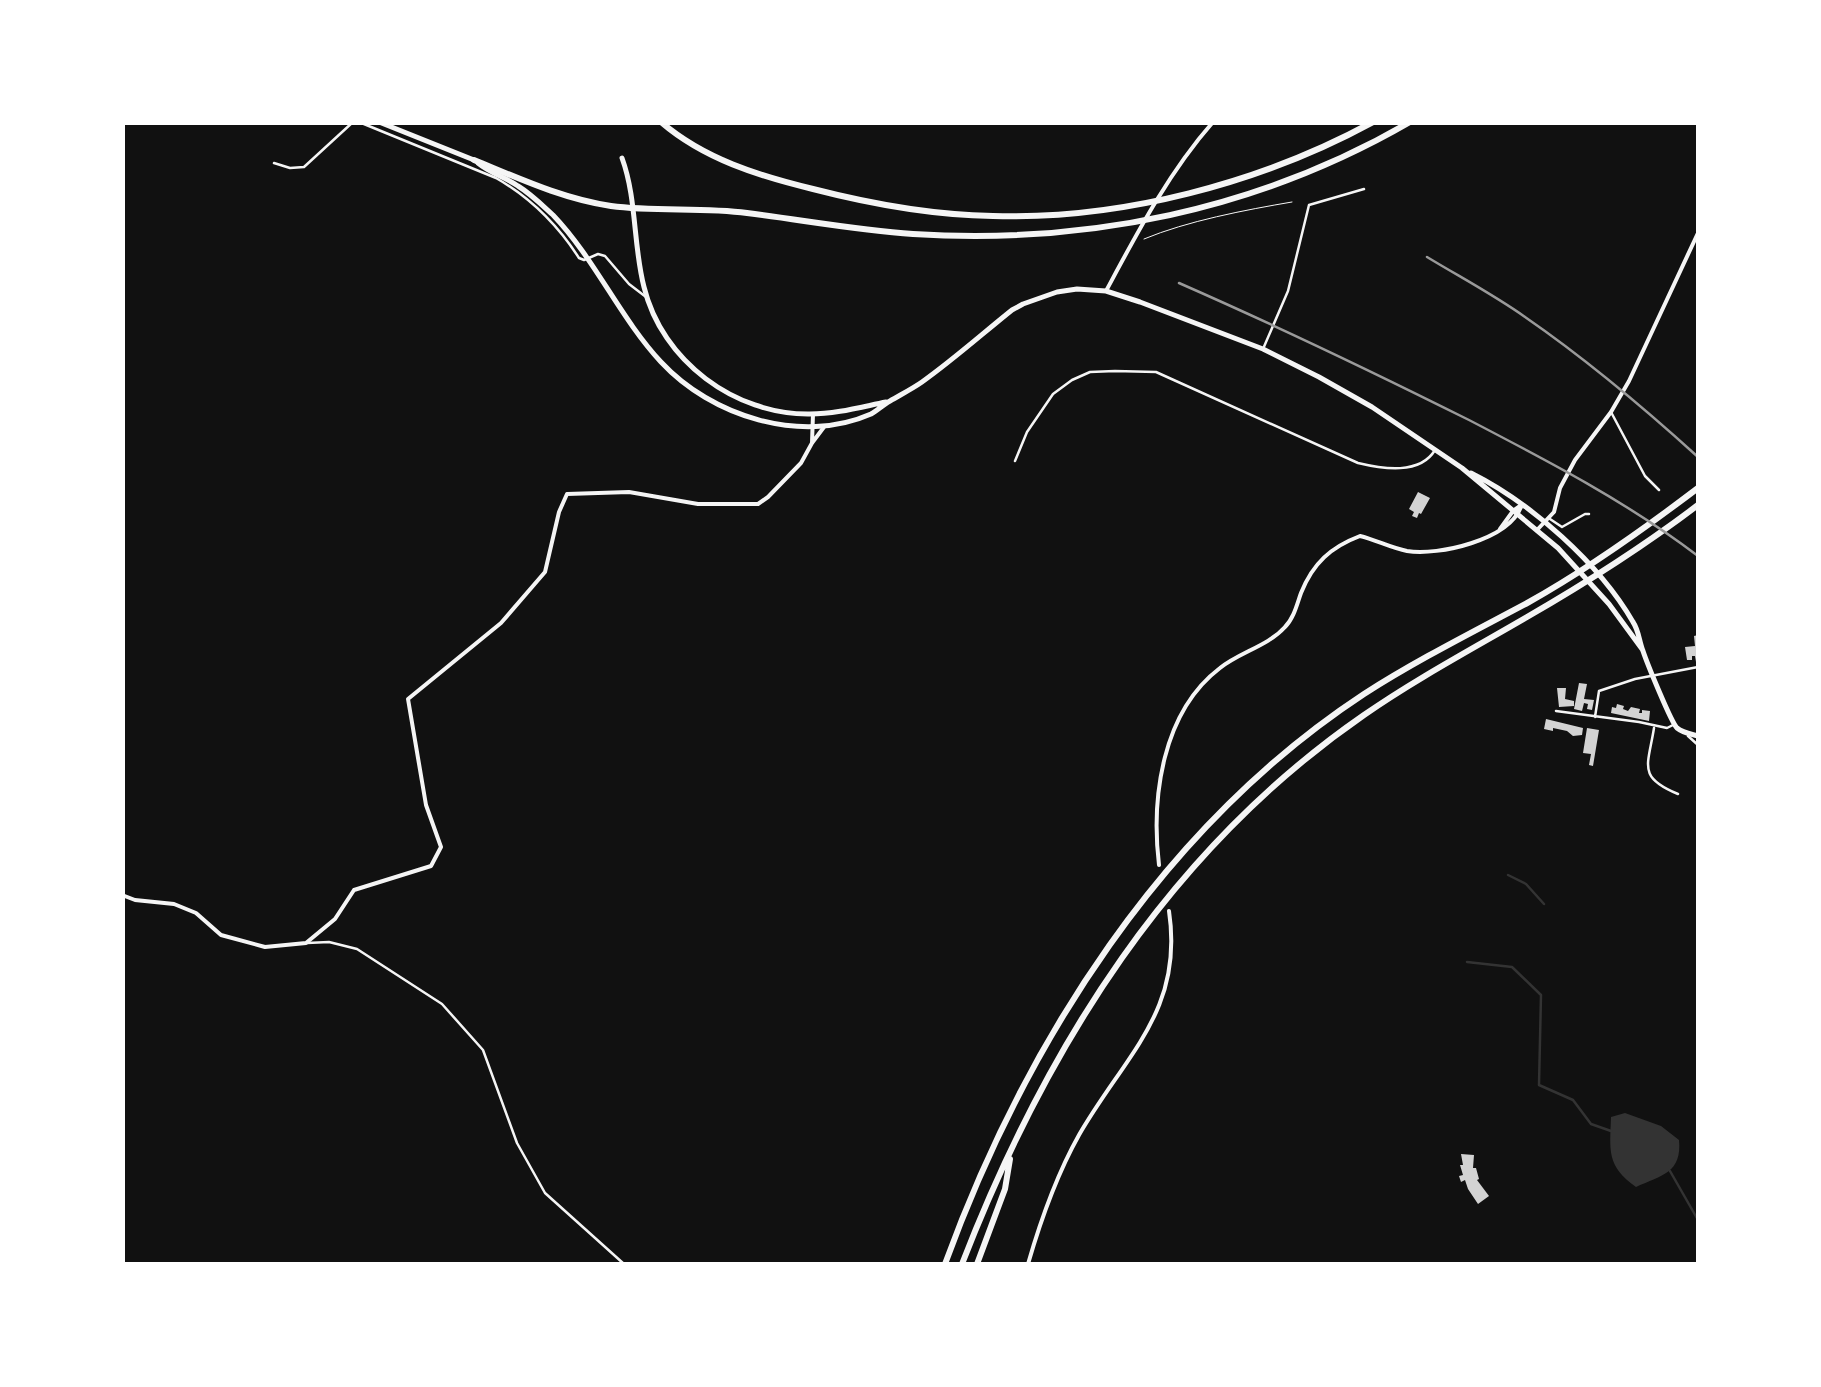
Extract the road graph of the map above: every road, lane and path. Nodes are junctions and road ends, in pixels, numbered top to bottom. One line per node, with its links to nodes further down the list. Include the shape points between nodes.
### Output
1 (356, 122): 9 (street, via 304,167); 14 (street, via 506,183)
2 (379, 122): 8 (main road)
3 (662, 122): 5 (highway, via 714,156 793,184 882,204 997,217 1162,200 1277,166)
4 (1213, 122): 17 (street)
5 (1373, 122)
6 (1410, 122): 8 (highway, via 1332,162 1165,217 992,237 628,208 570,197)
7 (622, 158): 15 (main road)
8 (474, 160): 14 (main road, via 544,207)
9 (274, 163)
10 (1364, 189): 19 (street, via 1309,206 1288,291)
11 (1292, 202): 13 (path)
12 (1698, 233): 21 (street)
13 (1146, 238)
14 (586, 259): 16 (street, via 605,256); 24 (main road, via 644,342 688,386 748,417)
15 (641, 273): 16 (street); 18 (main road)
16 (629, 284): 18 (street)
17 (1106, 291): 19 (main road); 20 (main road, via 1057,292 1012,310)
18 (647, 298): 22 (main road, via 674,348 707,380 764,408)
19 (1265, 346): 26 (main road)
20 (889, 402): 22 (main road); 23 (main road, via 863,417)
21 (1611, 412): 30 (street); 35 (street, via 1574,460)
22 (813, 414): 24 (street)
23 (826, 425): 24 (main road); 25 (street)
24 (812, 426): 25 (street)
25 (812, 443): 54 (street, via 801,463 758,504 698,504 630,492 567,494 545,572 500,623 408,699 426,804 441,848 431,866 354,890 335,919)
26 (1435, 450): 27 (street, via 1421,465 1374,467 1156,372 1090,372 1054,394); 28 (main road)
27 (1015, 460)
28 (1462, 468): 31 (main road); 33 (main road)
29 (1698, 488): 57 (highway, via 1575,574 1339,711 1274,761 1206,827 1135,911 1059,1025 994,1146)
30 (1659, 490)
31 (1522, 505): 33 (street); 35 (main road)
32 (1698, 505): 55 (highway, via 1572,591 1386,700 1249,808 1135,939 1063,1051)
33 (1515, 513): 36 (street); 37 (main road); 38 (street)
34 (1589, 514): 35 (street, via 1562,528)
35 (1547, 521): 39 (street); 40 (main road, via 1632,619)
36 (1511, 524): 37 (street); 38 (street)
37 (1530, 524): 39 (main road)
38 (1500, 529): 51 (street, via 1434,552 1360,536 1322,558 1286,626 1219,668 1187,706 1160,774)
39 (1537, 530): 40 (main road, via 1598,591)
40 (1642, 648): 42 (main road)
41 (1698, 667): 42 (street)
42 (1654, 675): 44 (street, via 1599,691); 45 (main road)
43 (1556, 711): 44 (street)
44 (1595, 716): 46 (street)
45 (1674, 724): 46 (street); 47 (main road)
46 (1654, 726): 50 (street, via 1648,771 1658,786)
47 (1686, 733): 48 (main road); 49 (street)
48 (1698, 736)
49 (1698, 744)
50 (1678, 794)
51 (1159, 865)
52 (122, 894): 54 (street, via 174,904 244,943)
53 (1169, 911): 60 (street, via 1171,968 1160,1008 1064,1163)
54 (306, 943): 56 (street, via 357,949 442,1004 483,1050 517,1143 545,1194)
55 (1012, 1148): 58 (highway); 59 (highway, via 1005,1189)
56 (624, 1264)
57 (944, 1264)
58 (962, 1264)
59 (976, 1264)
60 (1028, 1264)

